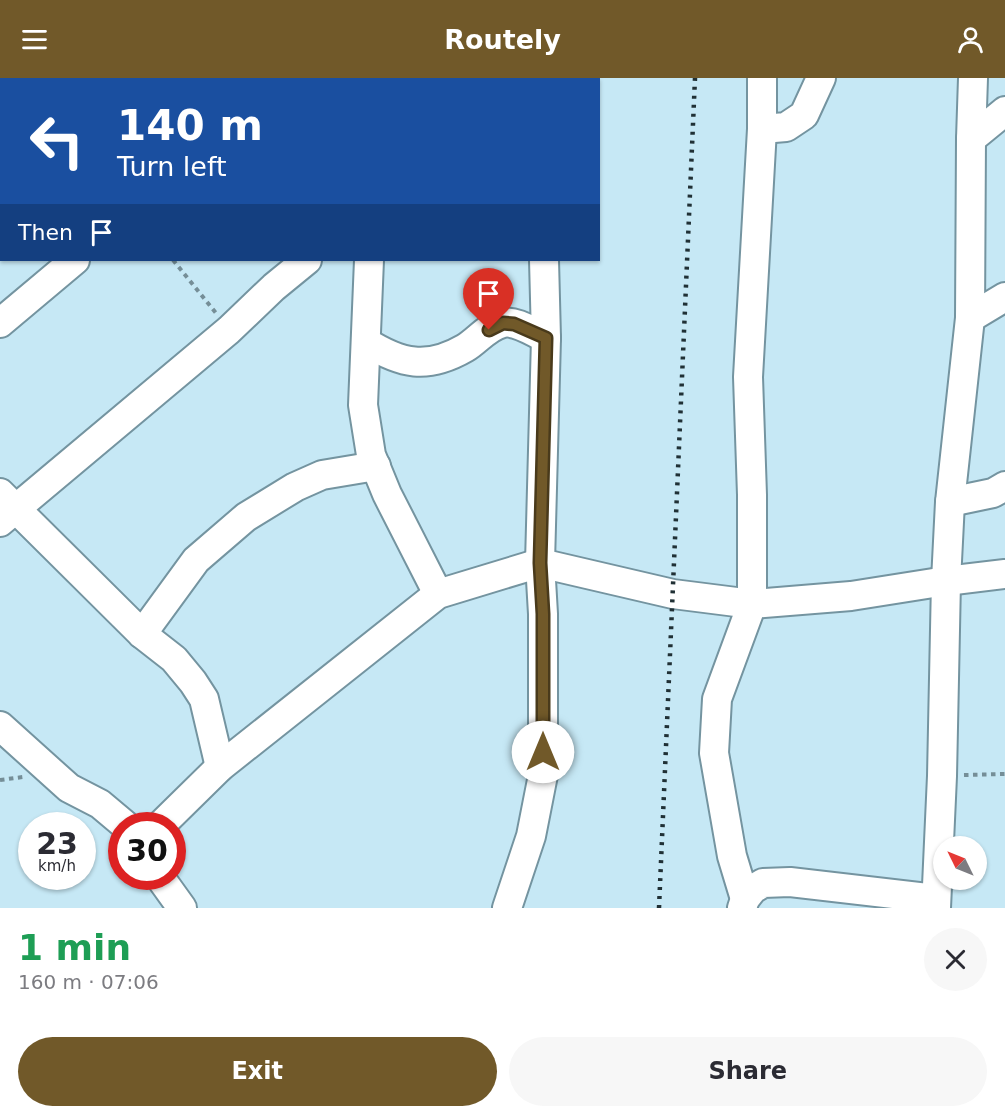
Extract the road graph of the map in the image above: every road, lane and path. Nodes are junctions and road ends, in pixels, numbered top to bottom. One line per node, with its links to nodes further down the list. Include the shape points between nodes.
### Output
1 (762, 78): 5 (street)
2 (821, 78): 5 (street, via 804,115 786,127)
3 (973, 78): 6 (street)
4 (1005, 111): 6 (street)
5 (762, 129): 27 (street, via 748,377)
6 (971, 139): 13 (street)
7 (74, 261): 14 (street)
8 (174, 261): 15 (path)
9 (306, 261): 15 (street)
10 (369, 261): 17 (street)
11 (544, 261): 16 (street)
12 (1005, 297): 13 (street)
13 (970, 318): 20 (street)
14 (0, 323)
15 (230, 330): 21 (street)
16 (546, 338): 17 (street, via 503,323 465,348 436,360 415,363 395,358); 22 (street)
17 (366, 342): 18 (street, via 363,405)
18 (376, 466): 26 (street); 28 (street, via 322,475 246,517 196,560)
19 (1005, 486): 20 (street, via 993,493)
20 (950, 502): 24 (street)
21 (5, 508): 28 (street)
22 (540, 563): 26 (street); 27 (street, via 673,594); 38 (street, via 543,775 531,836)
23 (1005, 574): 24 (street)
24 (946, 581): 25 (street); 27 (street, via 851,596); 32 (street)
25 (1005, 586)
26 (438, 594): 30 (street)
27 (752, 604): 36 (street, via 717,699 714,753)
28 (142, 634): 30 (street, via 174,659 204,699)
29 (0, 726): 33 (street, via 69,788)
30 (220, 767): 34 (street)
31 (1005, 774): 32 (path)
32 (942, 776): 37 (street)
33 (110, 812)
34 (174, 812)
35 (169, 890): 39 (street)
36 (743, 903): 37 (street, via 763,883 790,882)
37 (936, 904)
38 (505, 907)
39 (182, 908)

